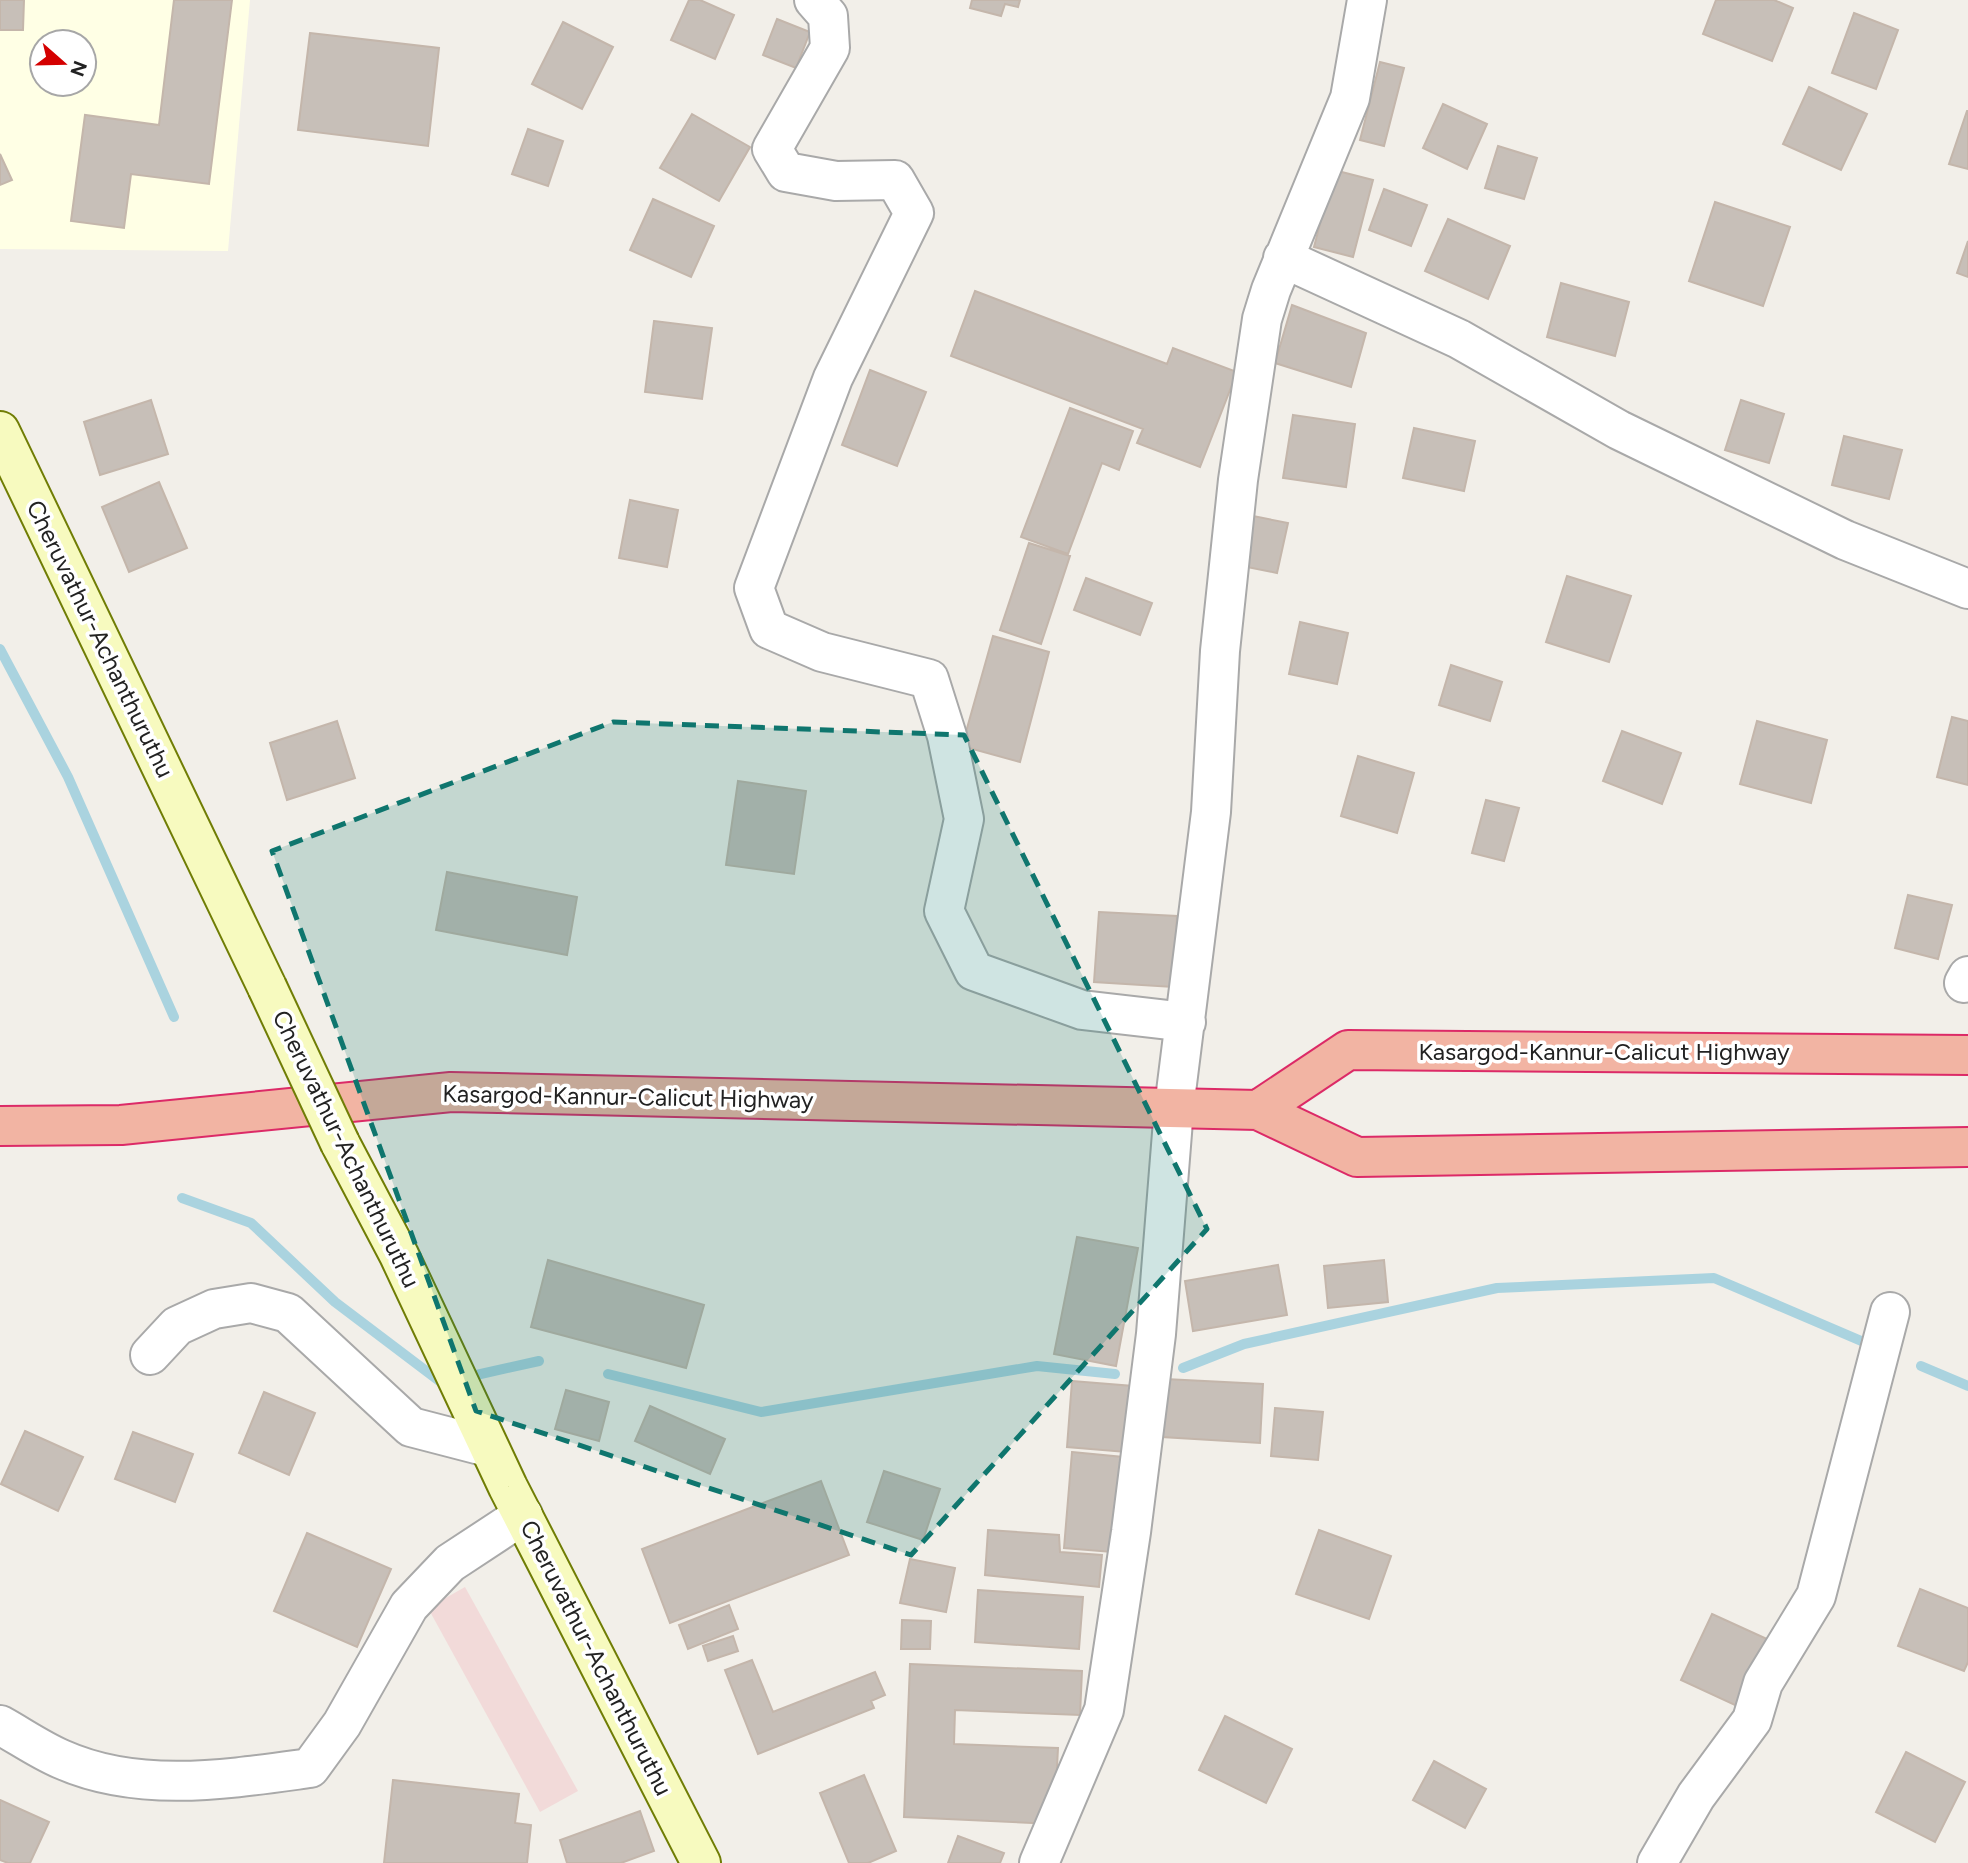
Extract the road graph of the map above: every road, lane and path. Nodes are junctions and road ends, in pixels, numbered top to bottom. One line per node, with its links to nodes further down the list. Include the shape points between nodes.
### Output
1 (814, 0): 6 (street, via 828,16 830,48 772,149 786,172 836,181 895,180 914,213 833,378 754,588 769,629 822,652 929,679 947,736 964,819 944,911 974,971 1082,1010)
2 (1367, 0): 3 (street, via 1350,98)
3 (1283, 258): 5 (street, via 1459,339 1619,430 1845,540); 6 (street, via 1262,319 1238,480 1220,651 1211,812)
4 (0, 431): 14 (main road, Cheruvathur-Achanthuruthu, bridge)
5 (1968, 589)
6 (1186, 1022): 8 (street)
7 (1968, 1055): 9 (highway, Kasargod-Kannur-Calicut Highway, via 1348,1050)
8 (1174, 1108): 9 (highway, Kasargod-Kannur-Calicut Highway); 10 (highway, Kasargod-Kannur-Calicut Highway, via 452,1092 121,1125); 18 (street, via 1156,1334 1104,1710)
9 (1258, 1110): 11 (highway, Kasargod-Kannur-Calicut Highway, via 1357,1157)
10 (0, 1126)
11 (1968, 1147)
12 (1890, 1312): 19 (street, via 1816,1596 1763,1684 1752,1720 1696,1796)
13 (150, 1355): 14 (street, via 177,1326 214,1309 251,1303 288,1313 411,1427)
14 (485, 1440): 15 (main road, Cheruvathur-Achanthuruthu)
15 (523, 1515): 16 (street, via 450,1563 409,1606 342,1724 310,1768 192,1782 123,1777 62,1760); 17 (main road, Cheruvathur-Achanthuruthu)
16 (0, 1725)
17 (701, 1863)
18 (1039, 1863)
19 (1657, 1863)

